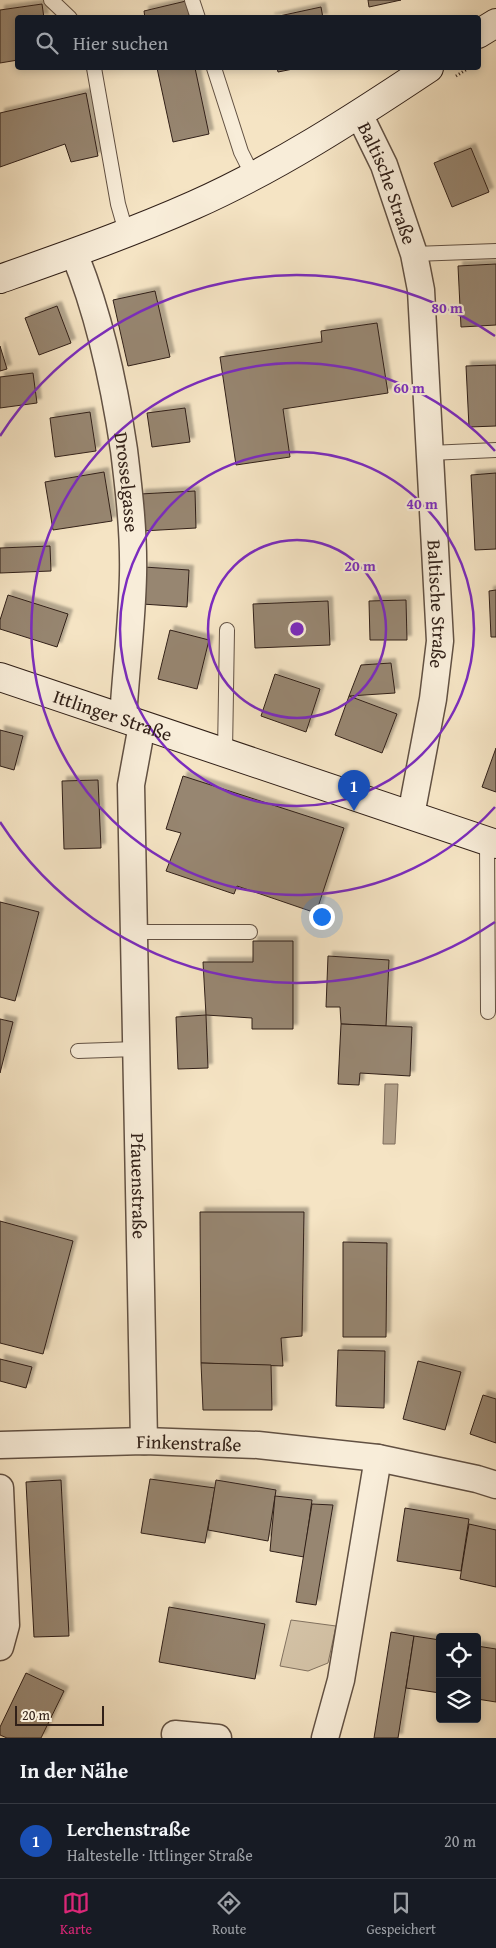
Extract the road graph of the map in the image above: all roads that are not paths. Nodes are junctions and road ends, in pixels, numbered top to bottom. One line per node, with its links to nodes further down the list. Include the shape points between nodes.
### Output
1 (52, 0): 3 (lane)
2 (192, 0): 4 (lane)
3 (67, 15)
4 (197, 15)
5 (496, 23): 6 (street)
6 (481, 32)
7 (94, 70): 12 (lane)
8 (215, 70): 11 (lane, via 241,152)
9 (426, 70): 10 (street)
10 (359, 114): 11 (street); 15 (street, Baltische Straße, via 384,165)
11 (253, 176): 12 (street, via 194,205)
12 (126, 232): 14 (street)
13 (496, 251): 15 (lane, Baltische Straße)
14 (74, 253): 16 (street); 21 (street, Drosselgasse, via 105,347 131,502)
15 (414, 254): 18 (street, Baltische Straße, via 420,290)
16 (0, 279)
17 (496, 450): 18 (lane)
18 (430, 453): 23 (street, Baltische Straße, via 440,641 433,699)
19 (227, 630): 22 (lane)
20 (0, 677): 21 (street, Ittlinger Straße)
21 (132, 721): 22 (street, Ittlinger Straße); 25 (street, Pfauenstraße)
22 (224, 752): 23 (street, Ittlinger Straße)
23 (410, 815): 24 (street, Ittlinger Straße)
24 (492, 842): 27 (lane, Ittlinger Straße)
25 (134, 932): 26 (lane); 28 (street, Pfauenstraße)
26 (250, 932)
27 (488, 1012)
28 (136, 1049): 29 (lane); 30 (street, Pfauenstraße)
29 (78, 1051)
30 (144, 1441): 31 (street, Finkenstraße); 32 (street, Finkenstraße, via 258,1445)
31 (0, 1445)
32 (378, 1458): 33 (street, Finkenstraße); 38 (street, via 341,1680)
33 (496, 1485)
34 (0, 1488): 35 (street, via 6,1625)
35 (0, 1647)
36 (175, 1734): 37 (street)
37 (218, 1738)
38 (325, 1738)

